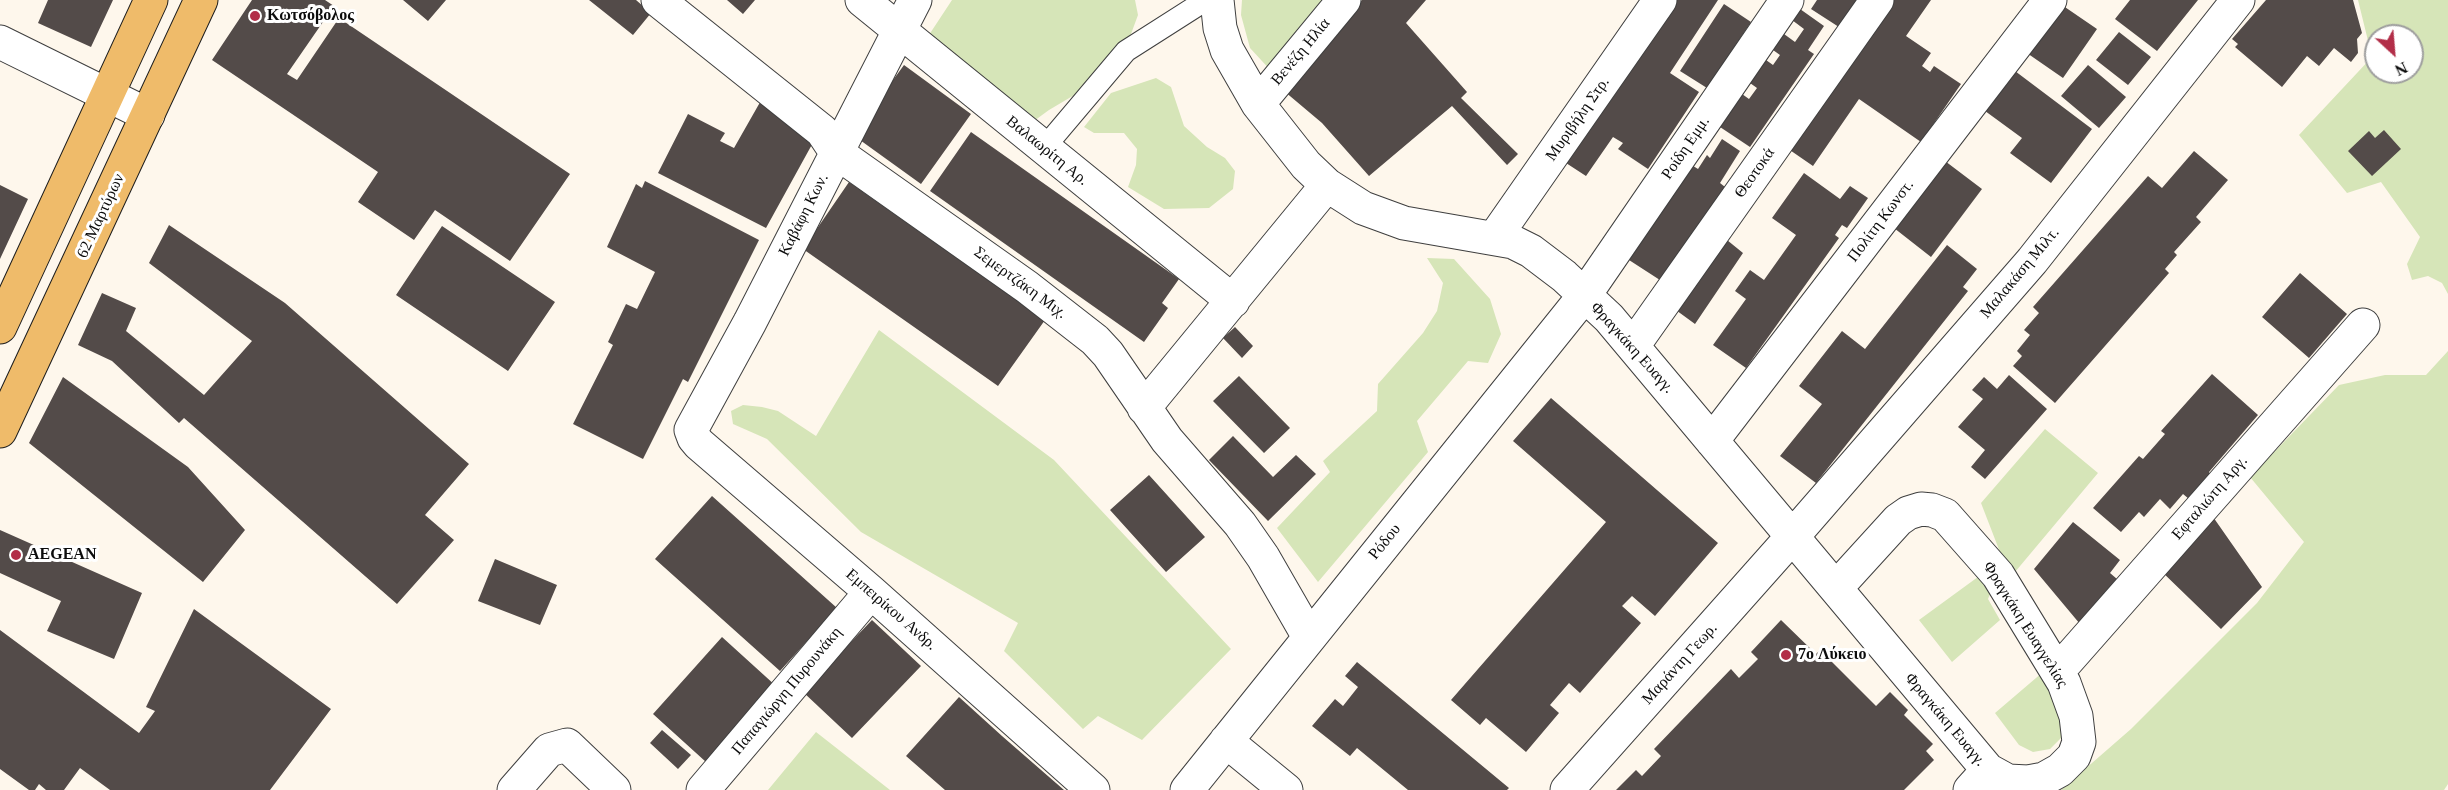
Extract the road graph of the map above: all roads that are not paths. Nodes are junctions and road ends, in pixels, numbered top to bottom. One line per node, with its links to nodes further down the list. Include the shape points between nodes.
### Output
1 (151, 0): 16 (main road)
2 (201, 0): 18 (main road, 62 Μαρτύρων)
3 (658, 0): 20 (street, Σεμερτζάκη Μιχ., via 822,131)
4 (862, 0): 14 (street, Βαλαωρίτη Αρ.)
5 (915, 0): 14 (street, Καβάφη Κων.)
6 (1206, 0): 19 (lane, via 1126,51)
7 (1217, 0): 17 (street, Φραγκάκη Ευαγγ., via 1227,50)
8 (1344, 0): 17 (street, Βενέζη Ηλία)
9 (1660, 0): 22 (street, Μυριβήλη Στρ.)
10 (1787, 0): 23 (street, Ροίδη Εμμ.)
11 (1877, 0): 27 (street, Θεοτοκά)
12 (2050, 0): 31 (street, Πολίτη Κωνστ.)
13 (2238, 0): 32 (street, Μαλακάση Μιλτ., via 2032,261)
14 (900, 31): 19 (street, Βαλαωρίτη Αρ.); 20 (street, Καβάφη Κων.)
15 (0, 42): 16 (street)
16 (106, 94): 18 (street); 26 (main road)
17 (1258, 104): 21 (street, Φραγκάκη Ευαγγ., via 1305,165)
18 (148, 115): 30 (main road, 62 Μαρτύρων)
19 (1044, 148): 24 (street, Βαλαωρίτη Αρ.)
20 (836, 152): 28 (street, Σεμερτζάκη Μιχ., via 1027,286 1095,340); 29 (street, Καβάφη Κων.)
21 (1327, 185): 22 (street, Φραγκάκη Ευαγγ., via 1363,208 1404,223); 24 (street)
22 (1495, 237): 23 (street, Φραγκάκη Ευαγγ., via 1531,251)
23 (1584, 296): 27 (street, Φραγκάκη Ευαγγ.); 35 (street, Ρόδου)
24 (1233, 301): 28 (street)
25 (2363, 325): 36 (street, Εφταλιώτη Αργ.)
26 (0, 327)
27 (1633, 346): 31 (street, Φραγκάκη Ευαγγ.)
28 (1144, 408): 35 (street, Σεμερτζάκη Μιχ., via 1240,524)
29 (691, 430): 34 (street, Εμπειρίκου Ανδρ., via 699,444)
30 (0, 431)
31 (1712, 441): 32 (street, Φραγκάκη Ευαγγ.)
32 (1792, 537): 33 (street, Φραγκάκη Ευαγγ.); 45 (street, Μαράντη Γεωρ.)
33 (1836, 588): 36 (street, Φραγκάκη Ευαγγελίας, via 1898,520 1921,509 1932,510 1945,515 1998,575); 38 (street, Φραγκάκη Ευαγγ.)
34 (871, 592): 41 (street, Παπαγιώργη Πυρουνάκη); 42 (street, Εμπειρίκου Ανδρ.)
35 (1309, 637): 37 (street, Ρόδου)
36 (2058, 671): 38 (street, Φραγκάκη Ευαγγελίας, via 2072,700 2079,731 2074,756 2044,779)
37 (1226, 741): 43 (street, Ρόδου); 44 (street)
38 (1979, 780)
39 (514, 790): 40 (street, via 549,750 567,746)
40 (614, 790)
41 (703, 790)
42 (1093, 790)
43 (1187, 790)
44 (1286, 790)
45 (1567, 790)

